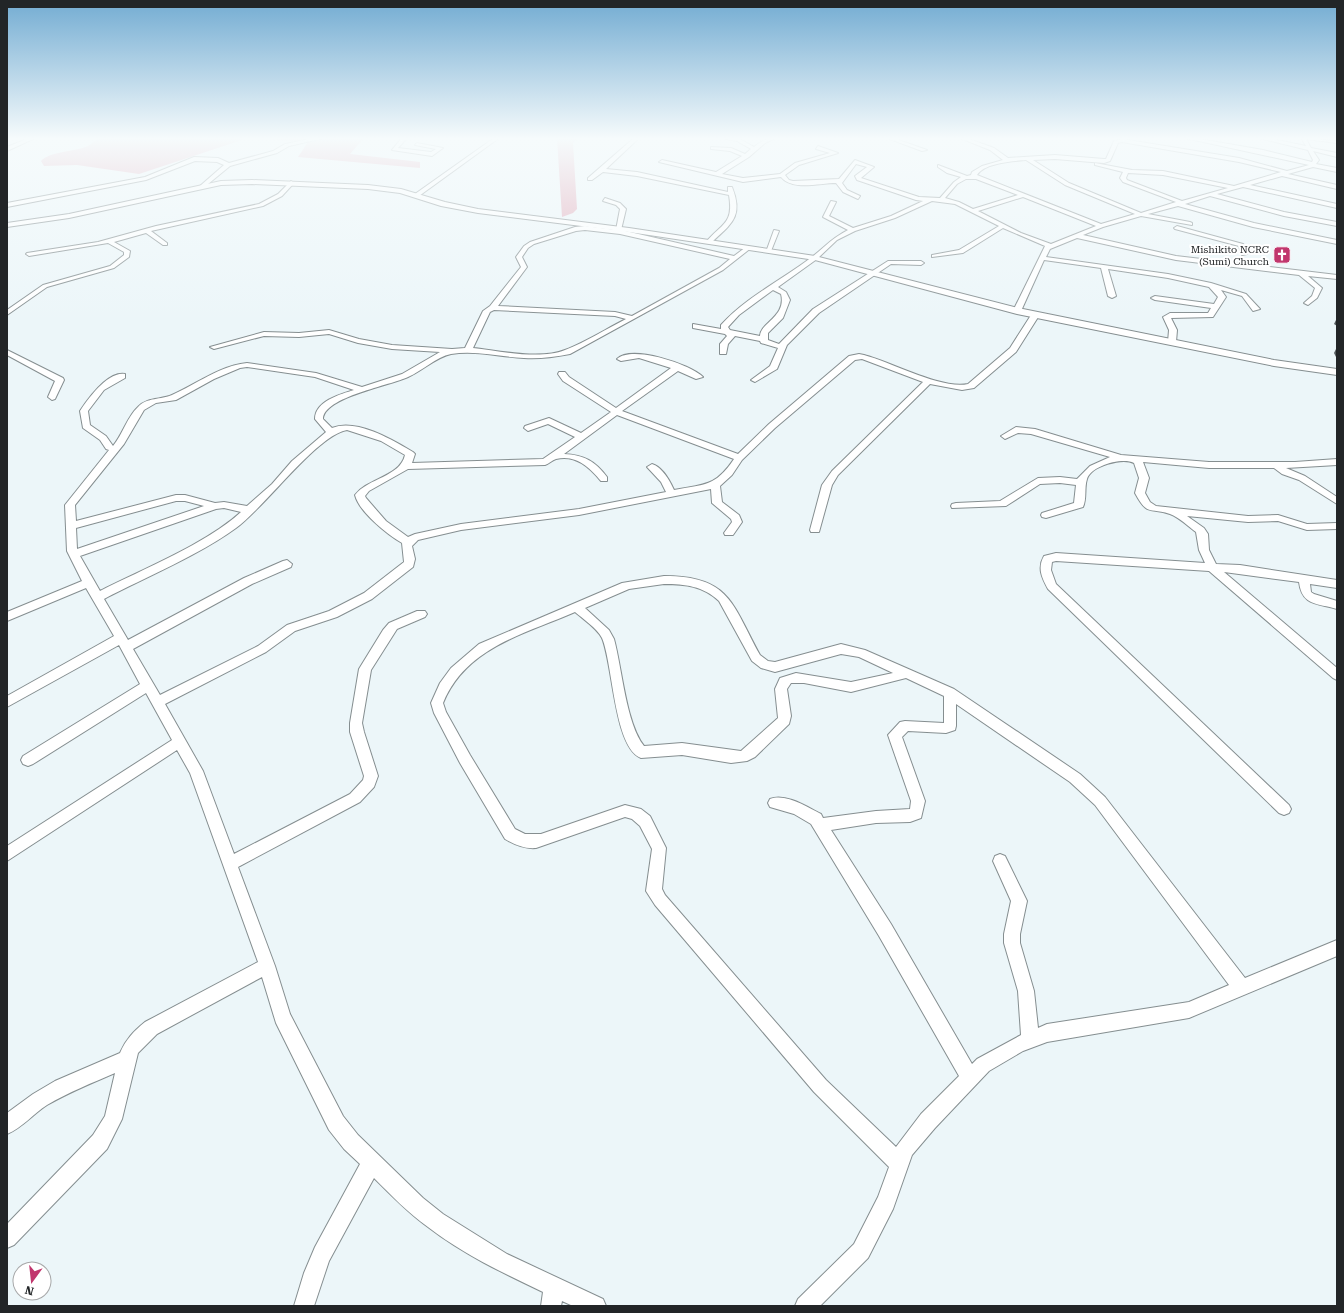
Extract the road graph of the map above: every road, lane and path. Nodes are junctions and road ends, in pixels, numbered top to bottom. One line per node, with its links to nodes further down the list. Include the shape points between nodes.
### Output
1 (36, 199): 19 (street)
2 (146, 199): 25 (main road, via 69,216)
3 (272, 199): 30 (street, via 261,205)
4 (430, 199): 28 (main road, via 478,211)
5 (732, 199): 34 (street, via 732,219)
6 (926, 199): 15 (street)
7 (1012, 199): 21 (street)
8 (1036, 199): 27 (street)
9 (1102, 199): 22 (street)
10 (1172, 199): 18 (street)
11 (1195, 199): 18 (street)
12 (1227, 199): 23 (street, via 1284,214)
13 (1307, 199): 20 (street)
14 (605, 200): 28 (street, via 618,204 623,209)
15 (930, 200): 16 (street); 29 (street, via 893,217)
16 (940, 200): 21 (street)
17 (833, 202): 29 (street, via 826,217)
18 (1181, 203): 22 (street); 35 (street, via 1253,225)
19 (7, 205)
20 (1337, 206)
21 (972, 211): 26 (street)
22 (1140, 216): 24 (street); 27 (street); 41 (street, via 1241,245)
23 (1335, 222)
24 (1190, 224)
25 (7, 225)
26 (1003, 226): 37 (street); 42 (street, via 961,252)
27 (1101, 226): 32 (street)
28 (619, 229): 34 (main road)
29 (853, 230): 45 (street, via 830,242)
30 (146, 231): 33 (street); 36 (street)
31 (776, 231): 39 (street)
32 (1077, 236): 37 (street); 43 (street)
33 (108, 241): 40 (street); 62 (street, via 127,251 127,256 112,267 45,286)
34 (709, 242): 38 (main road)
35 (1337, 242)
36 (165, 244)
37 (1050, 246): 46 (street)
38 (748, 248): 39 (main road); 44 (street)
39 (768, 251): 45 (main road)
40 (29, 254)
41 (1244, 254)
42 (934, 256)
43 (1168, 256): 50 (street); 51 (street, via 1162,266)
44 (736, 258): 59 (street, via 620,232 578,228 526,247 519,257 524,267); 64 (street)
45 (815, 258): 49 (main road); 54 (street)
46 (1043, 258): 48 (street); 61 (street)
47 (921, 263): 49 (street, via 893,261)
48 (1104, 268): 51 (street); 55 (street)
49 (874, 273): 61 (main road); 70 (street, via 816,311 792,333)
50 (1302, 274): 52 (street); 57 (street, via 1318,288 1315,297)
51 (1161, 275): 53 (street)
52 (1337, 277)
53 (1211, 285): 58 (street, via 1222,295); 60 (street, via 1244,295)
54 (773, 287): 66 (street, via 736,313 724,327); 67 (street, via 784,293 786,300 779,318 764,332)
55 (1112, 296)
56 (1155, 298): 58 (street)
57 (1308, 302)
58 (1216, 306): 68 (street, via 1210,315 1206,316 1168,316 1173,330)
59 (493, 308): 64 (street, via 614,314); 71 (street, via 487,311)
60 (1256, 309)
61 (1017, 311): 63 (main road)
62 (7, 313)
63 (1036, 314): 68 (main road); 82 (street, via 1014,350 971,386 962,388)
64 (633, 318): 71 (street, via 566,352 552,355 518,356)
65 (696, 326): 66 (street)
66 (729, 332): 67 (street); 74 (street, via 731,336 724,344)
67 (764, 339): 70 (street, via 767,343)
68 (1172, 342): 77 (main road, via 1274,363)
69 (214, 347): 73 (street, via 264,334 329,332 366,343)
70 (782, 347): 81 (street, via 777,364)
71 (468, 350): 73 (street)
72 (7, 352): 84 (street, via 60,380)
73 (450, 352): 83 (street, via 405,376)
74 (723, 352)
75 (621, 358): 76 (street, via 640,355)
76 (676, 368): 80 (street); 85 (street)
77 (1337, 372)
78 (562, 374): 85 (street)
79 (122, 376): 90 (street, via 101,388 84,411 86,426)
80 (699, 377)
81 (755, 380)
82 (928, 381): 92 (street, via 855,356 772,426); 110 (street, via 835,473 827,485)
83 (360, 389): 87 (street, via 331,401 319,415 319,420); 90 (street, via 316,376 247,365 238,366 211,377 173,398 154,401 141,408)
84 (52, 397)
85 (617, 412): 89 (street); 92 (street)
86 (528, 428): 89 (street, via 549,421)
87 (331, 432): 96 (street, via 348,427 384,439 410,454); 105 (street, via 295,463)
88 (1005, 436): 93 (street, via 1016,430 1032,430 1094,451)
89 (582, 437): 91 (street)
90 (114, 449): 108 (street, via 70,505)
91 (554, 456): 96 (street, via 541,463); 98 (street, via 587,460)
92 (739, 458): 100 (street, via 729,473)
93 (1130, 459): 95 (street, via 1209,465); 99 (street, via 1101,462 1085,475); 106 (street, via 1138,461 1144,478 1140,493 1146,504 1154,509)
94 (1337, 462): 95 (street)
95 (1276, 465): 102 (street, via 1285,472 1302,478)
96 (406, 466): 112 (street, via 370,486 360,495 392,534)
97 (652, 467): 101 (street, via 665,481)
98 (604, 479)
99 (1081, 483): 104 (street, via 1060,480 1038,481 998,506); 107 (street, via 1079,505)
100 (715, 485): 101 (street); 111 (street, via 717,503 735,517 737,522)
101 (671, 493): 112 (street, via 553,516 454,528 415,537)
102 (1337, 501)
103 (215, 506): 105 (street, via 224,505); 108 (street, via 176,498); 113 (street)
104 (956, 506)
105 (249, 510): 119 (street, via 233,525 194,548)
106 (1174, 512): 109 (street, via 1248,519 1278,518 1307,527); 115 (street, via 1203,534 1204,550)
107 (1046, 515)
108 (70, 526): 113 (street)
109 (1337, 526)
110 (815, 530)
111 (729, 533)
112 (408, 542): 130 (street, via 409,564 368,596 333,614 291,628 262,649)
113 (74, 554): 117 (street)
114 (287, 564): 124 (street)
115 (1212, 567): 116 (street); 126 (street); 134 (street, via 1056,558 1048,559 1045,571 1052,586)
116 (1304, 578): 118 (street); 120 (street, via 1306,593 1310,597)
117 (88, 583): 119 (street); 123 (street)
118 (1337, 584)
119 (98, 597): 124 (street)
120 (1337, 604)
121 (577, 607): 125 (street, via 640,582 692,582 718,591 756,658 765,665 775,667 841,649 861,653); 125 (street, via 608,639 621,702 634,744 641,752 682,749 742,757 750,753 784,720 786,714 782,688 783,682 789,678 847,688); 147 (street, via 483,648 465,661 445,687 437,703 465,759 510,834 518,840 528,843 541,842 625,811 636,814 645,821 659,848 654,891 660,900 820,1086)
122 (421, 614): 138 (street, via 393,626 365,669 356,723 371,776 369,784 355,798)
123 (7, 617)
124 (124, 643): 127 (street); 129 (street)
125 (908, 674): 128 (street)
126 (1337, 675)
127 (148, 685): 130 (street); 132 (street)
128 (950, 693): 135 (street, via 950,726 905,726 895,735 918,801 916,814); 141 (street, via 1075,778 1100,801)
129 (7, 702)
130 (157, 702): 131 (street)
131 (179, 742): 136 (street); 138 (street, via 196,771)
132 (28, 760)
133 (775, 803): 135 (street, via 807,812)
134 (1284, 810)
135 (819, 825): 144 (street, via 885,930)
136 (7, 854)
137 (1000, 861): 142 (street, via 1019,900 1012,943 1026,991)
138 (230, 864): 140 (street)
139 (1337, 948): 141 (street)
140 (267, 966): 143 (street, via 151,1028 131,1048); 146 (street, via 282,1017 336,1123)
141 (1242, 988): 142 (street, via 1189,1010 1047,1033)
142 (1030, 1040): 144 (street, via 983,1065)
143 (127, 1059): 145 (street, via 61,1087); 148 (street, via 113,1119 100,1142)
144 (970, 1078): 147 (street, via 905,1149)
145 (7, 1124)
146 (372, 1162): 149 (street, via 436,1221); 150 (street, via 322,1254)
147 (900, 1164): 152 (street, via 886,1202 861,1251)
148 (7, 1238)
149 (552, 1297): 151 (street)
150 (304, 1306)
151 (596, 1306)
152 (804, 1306)

